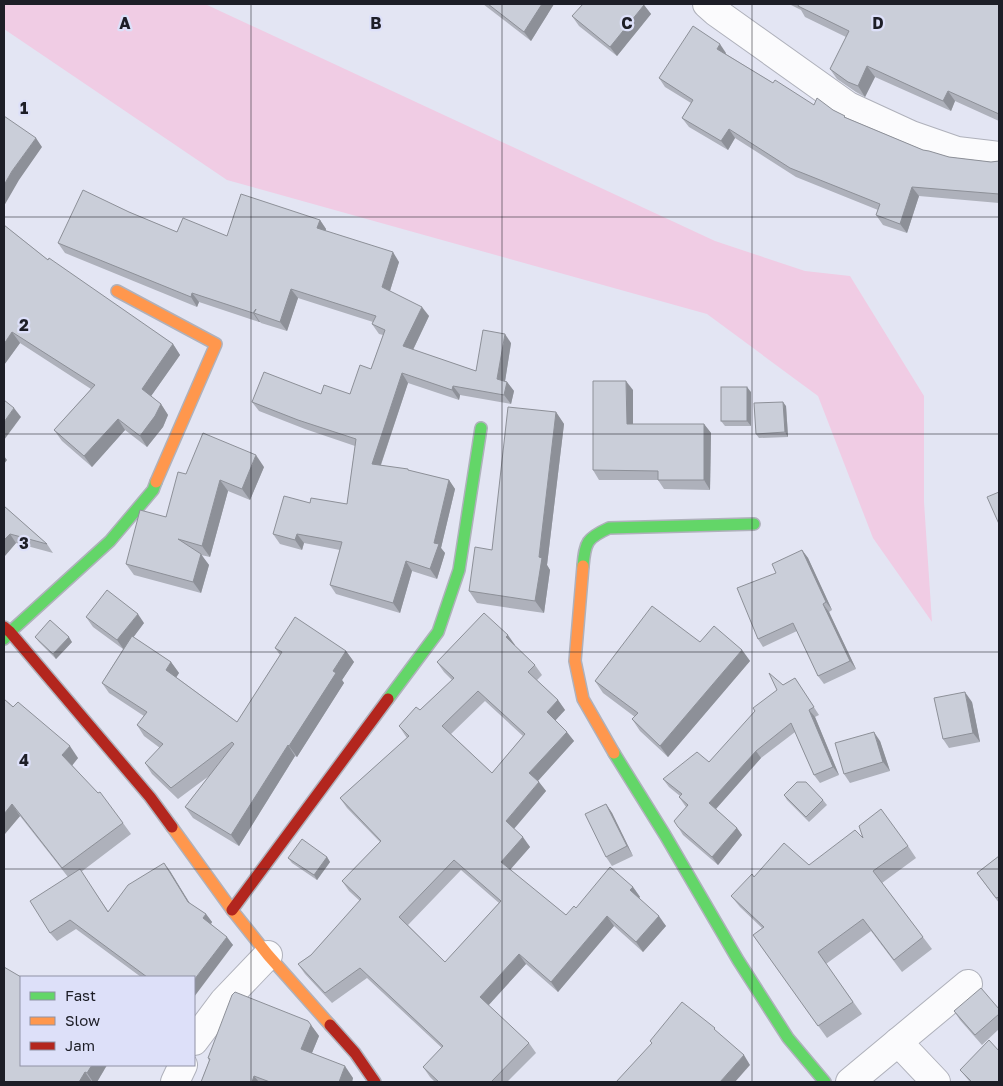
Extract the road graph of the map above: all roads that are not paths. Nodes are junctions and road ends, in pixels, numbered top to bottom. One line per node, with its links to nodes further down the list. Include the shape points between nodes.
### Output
1 (715, 6): 2 (street, via 848,106 948,148)
2 (999, 156)
3 (117, 291): 6 (street, via 216,344 153,490 110,541)
4 (481, 428): 7 (street, via 459,570 438,632)
5 (754, 524): 15 (street, via 610,528 595,534 585,546 575,661 583,699 609,744 753,984 788,1038)
6 (6, 633): 7 (street, via 150,797)
7 (232, 910): 8 (street)
8 (268, 955): 10 (street, via 224,1001); 14 (street, via 355,1053)
9 (968, 984): 11 (street)
10 (195, 1040)
11 (898, 1042): 16 (street); 17 (street)
12 (183, 1066): 13 (street)
13 (176, 1082)
14 (375, 1082)
15 (825, 1082)
16 (850, 1082)
17 (936, 1082)

